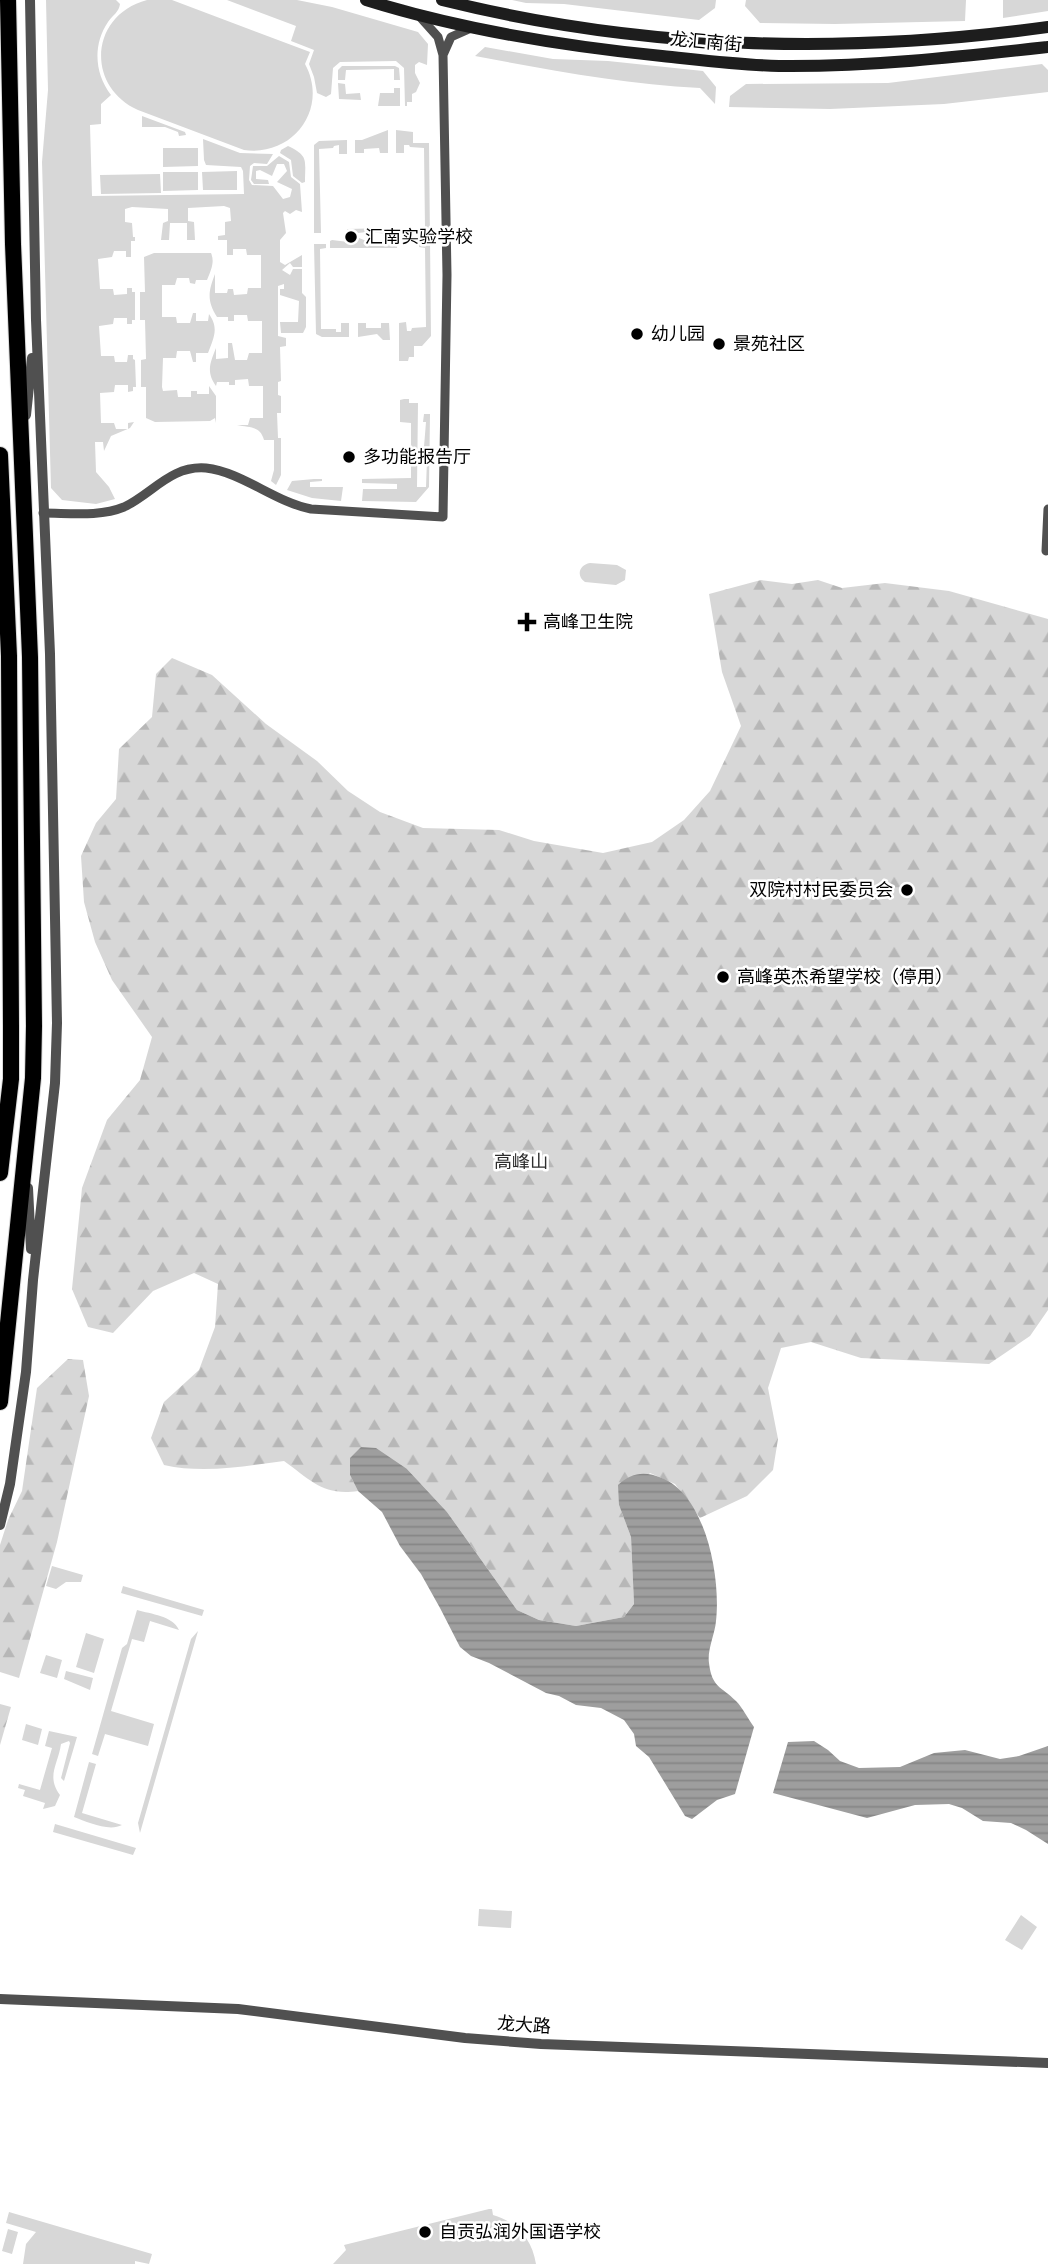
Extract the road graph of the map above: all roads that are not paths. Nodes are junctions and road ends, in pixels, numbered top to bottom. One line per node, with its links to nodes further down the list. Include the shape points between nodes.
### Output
1 (8, 0): 12 (highway)
2 (28, 0): 10 (street)
3 (366, 0): 5 (main road, 龙汇南街)
4 (442, 0): 7 (main road, 龙汇南街, via 631,35 729,42 931,41)
5 (417, 15): 6 (main road, 龙汇南街); 9 (street, via 434,30)
6 (474, 27): 8 (main road, 龙汇南街, via 549,42 777,66 932,60); 9 (street, via 451,37)
7 (1048, 27)
8 (1048, 47)
9 (443, 55): 14 (street, via 447,275 443,517 295,506 204,468 172,475 135,501 111,511)
10 (36, 320): 12 (street); 14 (street)
11 (0, 455): 17 (highway, via 9,656 11,1027 11,1079)
12 (21, 460): 16 (highway, via 30,657 34,1026)
13 (1048, 509): 15 (street)
14 (43, 513): 18 (street, via 57,1023 55,1083)
15 (1046, 551)
16 (25, 1144): 18 (street); 19 (highway)
17 (0, 1173)
18 (33, 1280): 20 (street)
19 (0, 1402)
20 (10, 1484): 21 (street); 22 (street)
21 (0, 1506)
22 (0, 1525)
23 (0, 1999): 24 (street, 龙大路, via 238,2009 465,2039 541,2044)
24 (1048, 2063)

